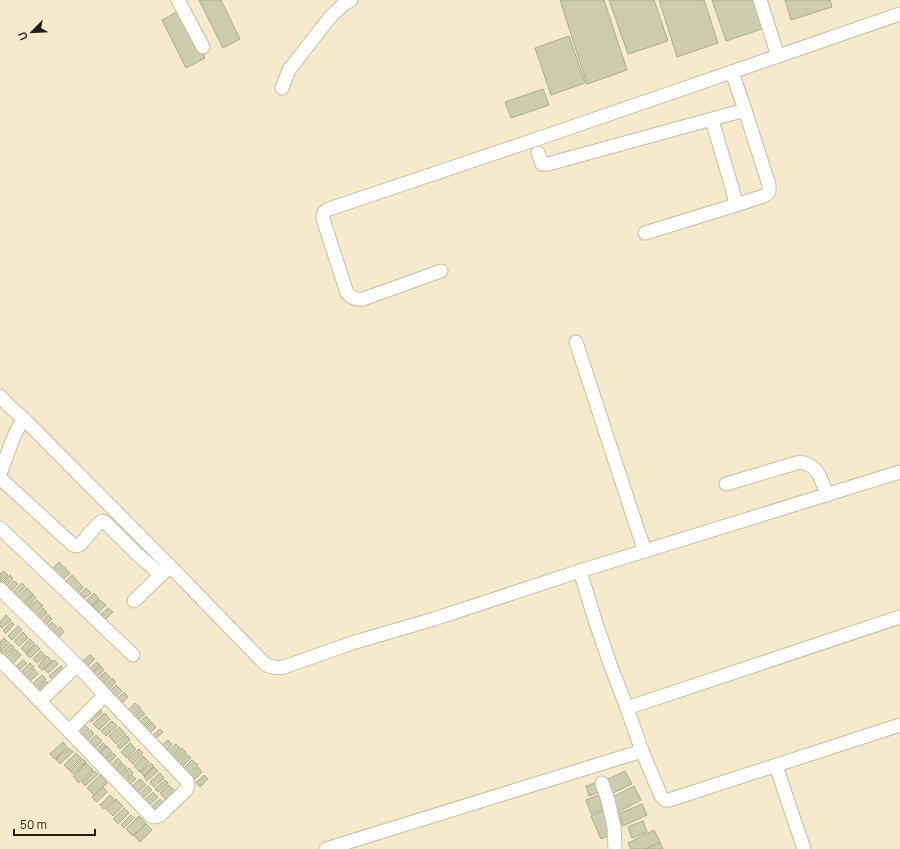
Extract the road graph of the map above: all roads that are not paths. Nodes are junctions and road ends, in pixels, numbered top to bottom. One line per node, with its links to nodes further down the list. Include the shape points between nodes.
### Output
1 (178, 0): 5 (street)
2 (351, 0): 8 (street, via 331,16 289,70)
3 (760, 0): 6 (street)
4 (900, 14): 6 (street)
5 (203, 48)
6 (778, 56): 7 (street)
7 (732, 72): 9 (street); 14 (street, via 329,208 323,214 347,293 353,298 364,299)
8 (282, 88)
9 (745, 110): 10 (street); 12 (street, via 769,192)
10 (712, 120): 11 (street, via 548,164 542,164); 12 (street)
11 (538, 153)
12 (736, 205): 13 (street)
13 (645, 233)
14 (441, 271)
15 (576, 342): 25 (street)
16 (0, 396): 17 (street)
17 (23, 418): 18 (street); 26 (street)
18 (6, 439): 20 (street)
19 (900, 472): 23 (street)
20 (0, 474)
21 (0, 478): 26 (street, via 73,545 81,544 98,524 104,521 137,554)
22 (726, 484): 23 (street, via 800,462 814,468)
23 (827, 495): 25 (street)
24 (0, 528): 31 (street)
25 (645, 551): 27 (street)
26 (165, 570): 27 (street, via 265,664 278,668); 29 (street)
27 (580, 571): 36 (street, via 600,637)
28 (0, 589): 33 (street)
29 (134, 601)
30 (900, 617): 36 (street)
31 (133, 655)
32 (0, 660): 35 (street)
33 (77, 665): 34 (street); 35 (street)
34 (105, 695): 38 (street); 38 (street, via 187,781 186,790 159,816 152,816)
35 (40, 701): 38 (street)
36 (627, 708): 39 (street)
37 (900, 725): 40 (street)
38 (69, 731)
39 (642, 751): 40 (street, via 664,800); 42 (street)
40 (776, 766): 44 (street)
41 (602, 783): 43 (street, via 614,827)
42 (326, 849)
43 (615, 849)
44 (804, 849)

